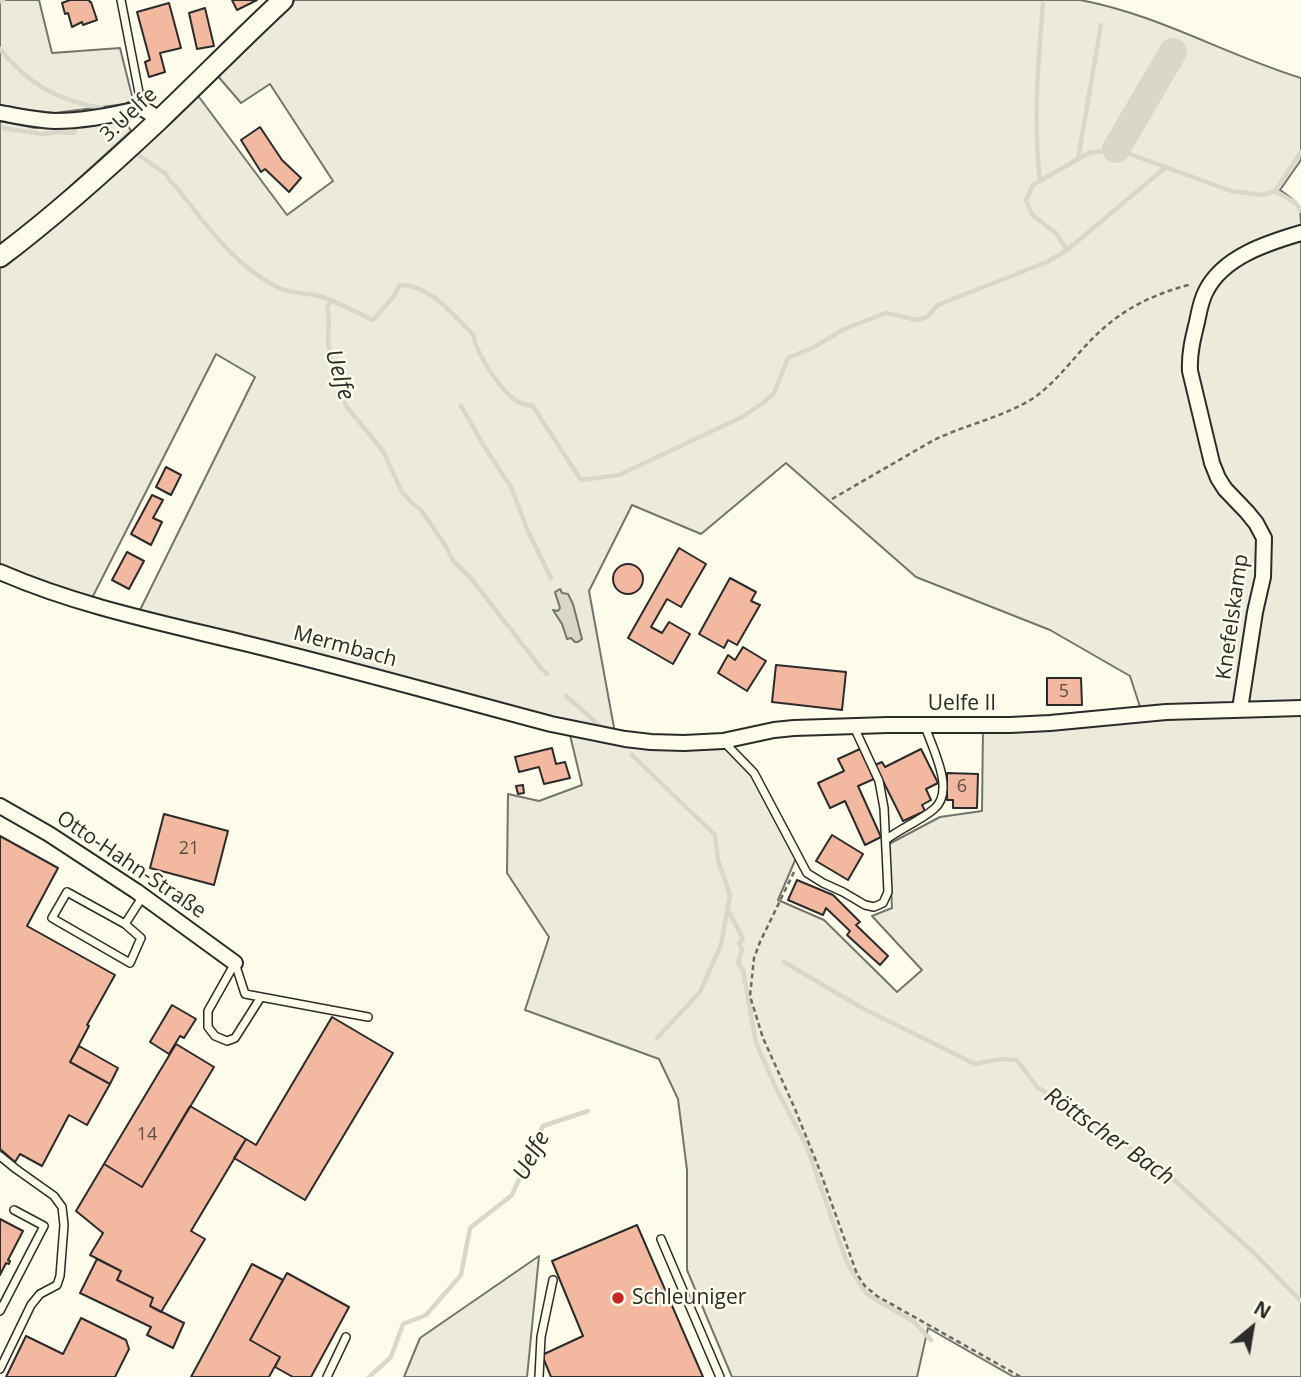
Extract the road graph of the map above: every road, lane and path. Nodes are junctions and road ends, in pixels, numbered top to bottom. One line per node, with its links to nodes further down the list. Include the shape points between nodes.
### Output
1 (129, 0): 3 (lane)
2 (283, 0): 6 (street, 3.Uelfe)
3 (122, 4): 4 (lane)
4 (142, 108): 5 (street, via 55,121); 6 (street)
5 (0, 113)
6 (159, 119): 8 (street, 3.Uelfe, via 40,227)
7 (1301, 233): 9 (street, Knefelskamp, via 1231,261)
8 (0, 257)
9 (1212, 281): 10 (path, via 1136,304 1093,338 1034,398 948,433); 13 (street, Knefelskamp, via 1200,307 1190,371 1218,478 1264,538 1264,577)
10 (832, 499)
11 (0, 572): 17 (street, Mermbach, via 108,610 551,724 625,739)
12 (1301, 708): 13 (street, Uelfe II)
13 (1240, 709): 14 (street, Uelfe II, via 1050,723)
14 (925, 725): 15 (street, Uelfe II); 19 (lane, via 943,777 942,801)
15 (855, 727): 16 (street, Uelfe II, via 774,730); 19 (lane, via 879,781)
16 (723, 741): 17 (street, Uelfe II); 20 (lane, via 754,774)
17 (684, 743)
18 (0, 806): 21 (street, Otto-Hahn-Straße)
19 (887, 839): 20 (lane, via 888,892 883,903 874,907 812,878)
20 (800, 859): 36 (path, via 754,958 750,996 857,1274 877,1296)
21 (143, 896): 22 (lane); 23 (street, Otto-Hahn-Straße)
22 (125, 924): 22 (lane, via 141,938 130,963 52,918 67,892)
23 (235, 963): 24 (lane, via 245,994); 24 (lane, via 208,1011 208,1027 215,1036 227,1041 234,1038)
24 (261, 997): 25 (lane)
25 (368, 1017)
26 (0, 1156): 32 (lane, via 54,1196 62,1207 64,1225 57,1285 31,1305)
27 (14, 1210): 30 (lane, via 44,1226)
28 (661, 1239): 35 (lane)
29 (553, 1280): 34 (lane, via 541,1337)
30 (0, 1311)
31 (346, 1337): 33 (lane)
32 (0, 1369)
33 (327, 1377)
34 (539, 1377)
35 (720, 1377)
36 (1021, 1377)

